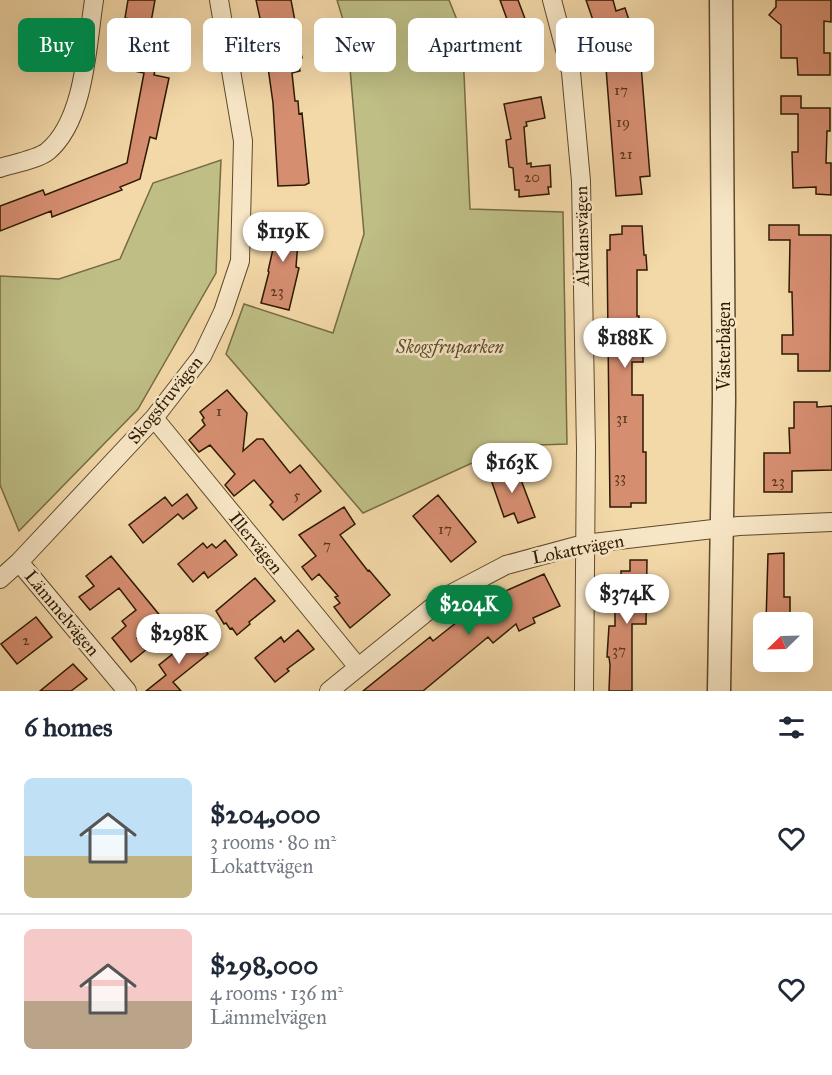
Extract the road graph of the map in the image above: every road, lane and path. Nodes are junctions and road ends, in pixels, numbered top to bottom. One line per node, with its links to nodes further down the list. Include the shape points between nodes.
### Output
1 (94, 0): 5 (street, via 81,85 67,129 46,153)
2 (219, 0): 6 (street, Skogsfruvägen, via 243,141 240,261 223,312 202,356)
3 (552, 0): 9 (street, Älvdansvägen, via 571,72 581,180)
4 (722, 0): 8 (street, Västerbågen)
5 (0, 168)
6 (154, 418): 10 (street, Skogsfruvägen); 12 (street, Illervägen)
7 (832, 522): 8 (street, Lokattvägen)
8 (721, 528): 9 (street, Lokattvägen); 16 (street, Västerbågen)
9 (584, 544): 12 (street, Lokattvägen, via 506,565 445,597); 15 (street, Älvdansvägen)
10 (19, 562): 11 (street, Skogsfruvägen); 13 (street, Lämmelvägen)
11 (0, 579)
12 (358, 668): 14 (street, Lokattvägen)
13 (128, 691)
14 (329, 691)
15 (584, 691)
16 (719, 691)

